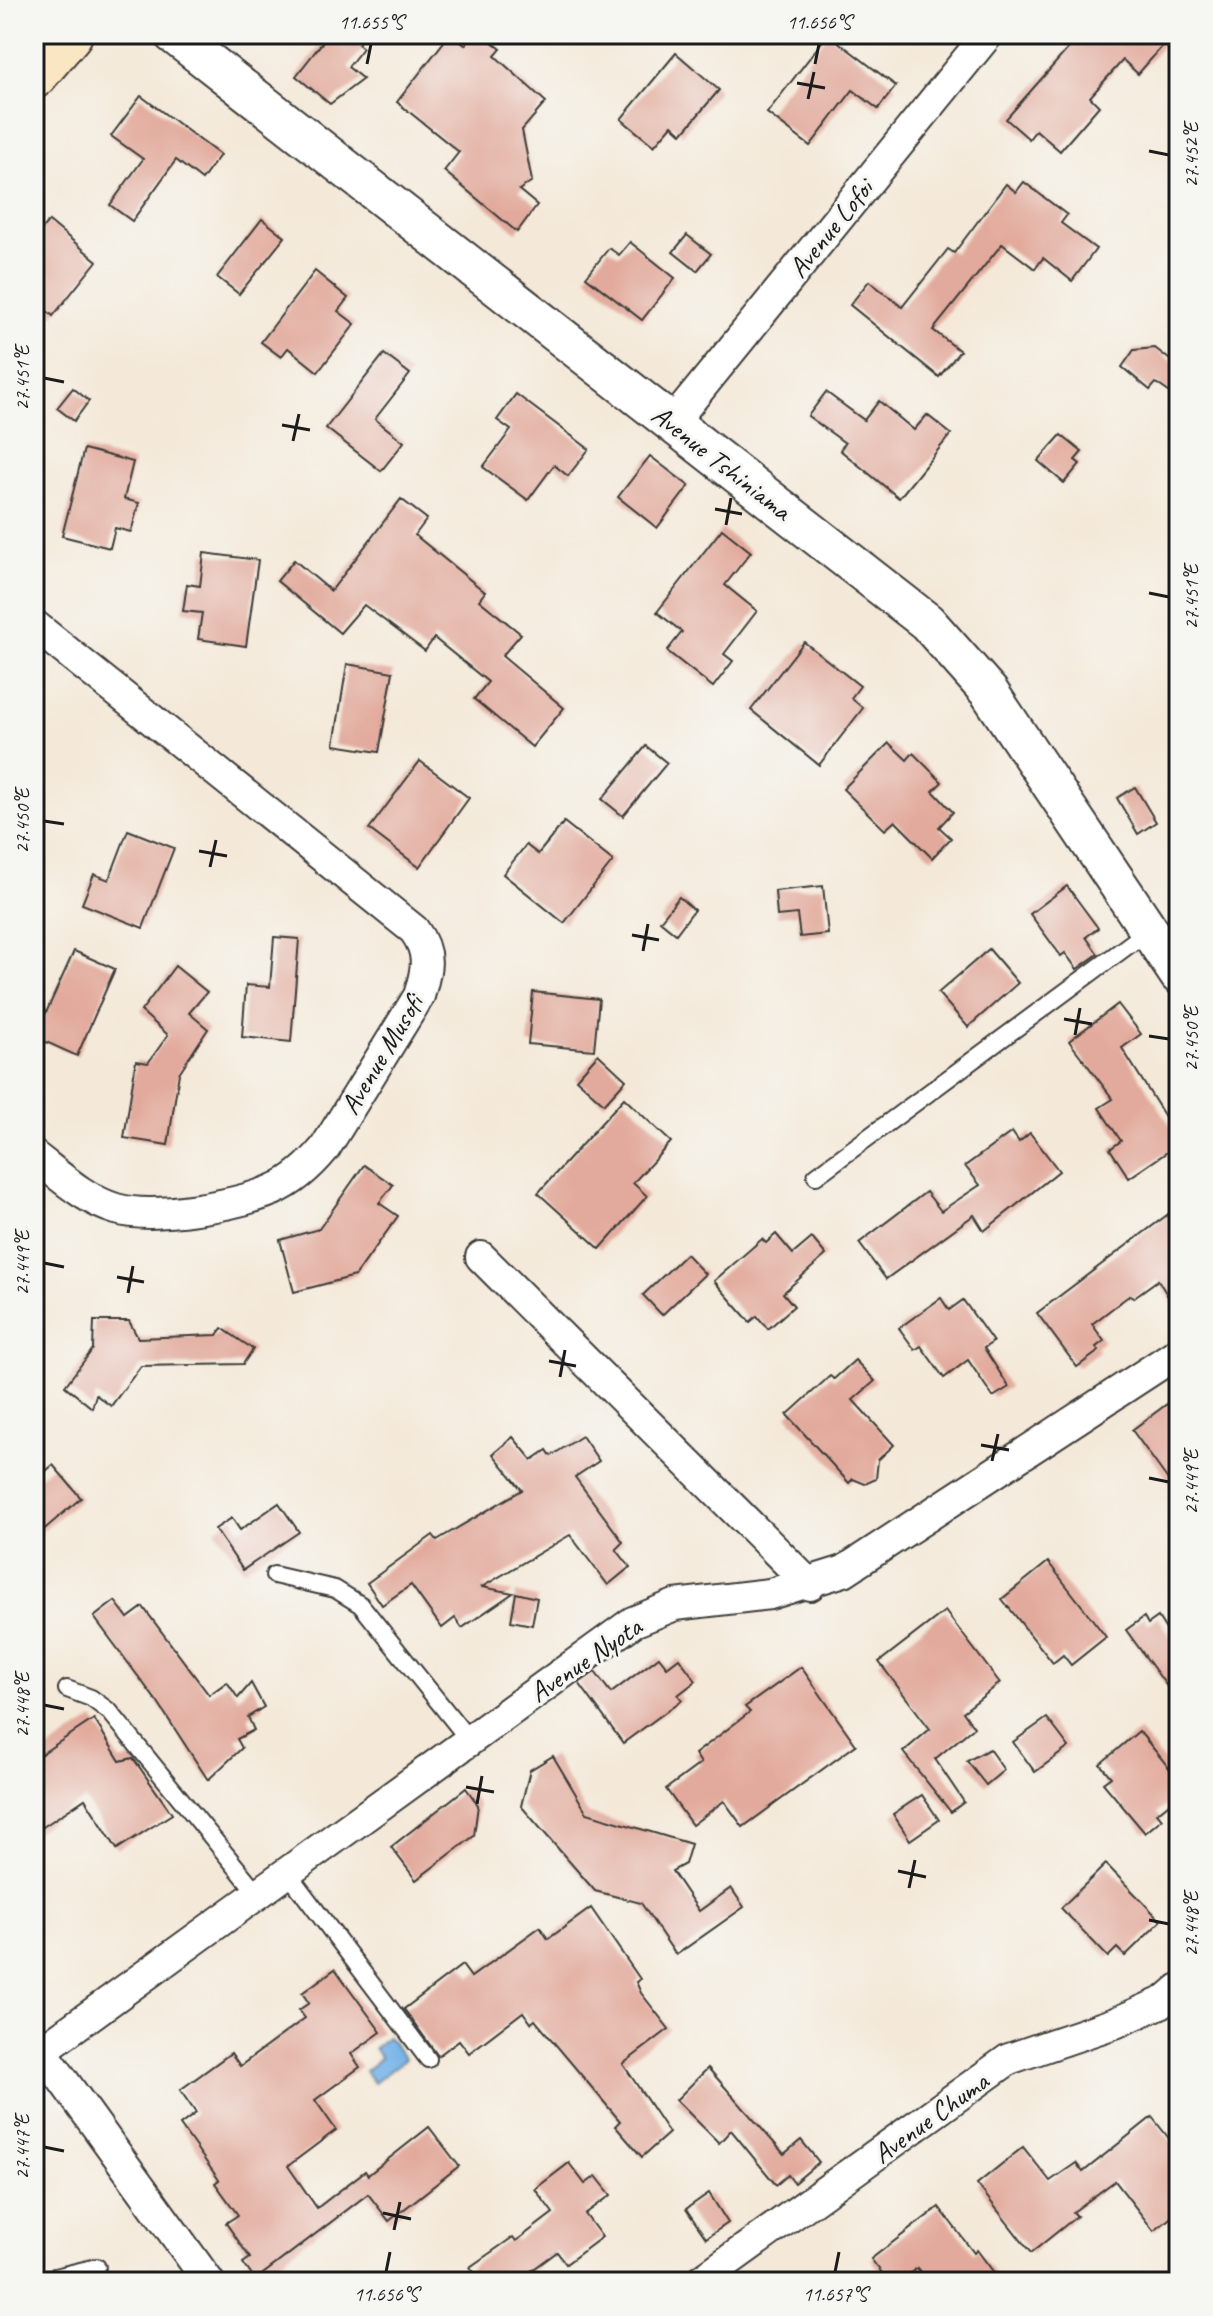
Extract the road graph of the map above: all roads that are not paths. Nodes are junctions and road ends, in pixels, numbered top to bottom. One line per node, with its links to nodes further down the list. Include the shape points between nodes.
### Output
1 (70, 34): 4 (main road)
2 (173, 34): 5 (street, Avenue Tshiniama)
3 (988, 34): 5 (street, Avenue Lofoi)
4 (34, 76)
5 (672, 423): 7 (street, Avenue Tshiniama, via 927,622 960,656)
6 (34, 625): 9 (street, Avenue Musofi, via 414,930 427,952 419,996 325,1148 288,1182 248,1198 140,1214 93,1199)
7 (1149, 930): 8 (street, Avenue Tshiniama); 10 (lane)
8 (1179, 975)
9 (34, 1156)
10 (816, 1176)
11 (481, 1257): 14 (street)
12 (1179, 1352): 14 (street, Avenue Nyota, via 844,1571)
13 (274, 1575): 16 (lane, via 335,1589 361,1605)
14 (810, 1585): 16 (street, Avenue Nyota, via 675,1605 633,1622)
15 (67, 1689): 18 (lane, via 110,1712)
16 (469, 1740): 17 (street, Avenue Nyota)
17 (287, 1872): 18 (street, Avenue Nyota); 21 (lane)
18 (258, 1894): 20 (street, Avenue Nyota)
19 (1179, 1989): 25 (street, Avenue Chuma, via 1165,2001 1115,2023 1009,2059)
20 (38, 2054): 24 (street)
21 (428, 2059)
22 (97, 2267): 23 (lane)
23 (34, 2282)
24 (209, 2282)
25 (699, 2282)

